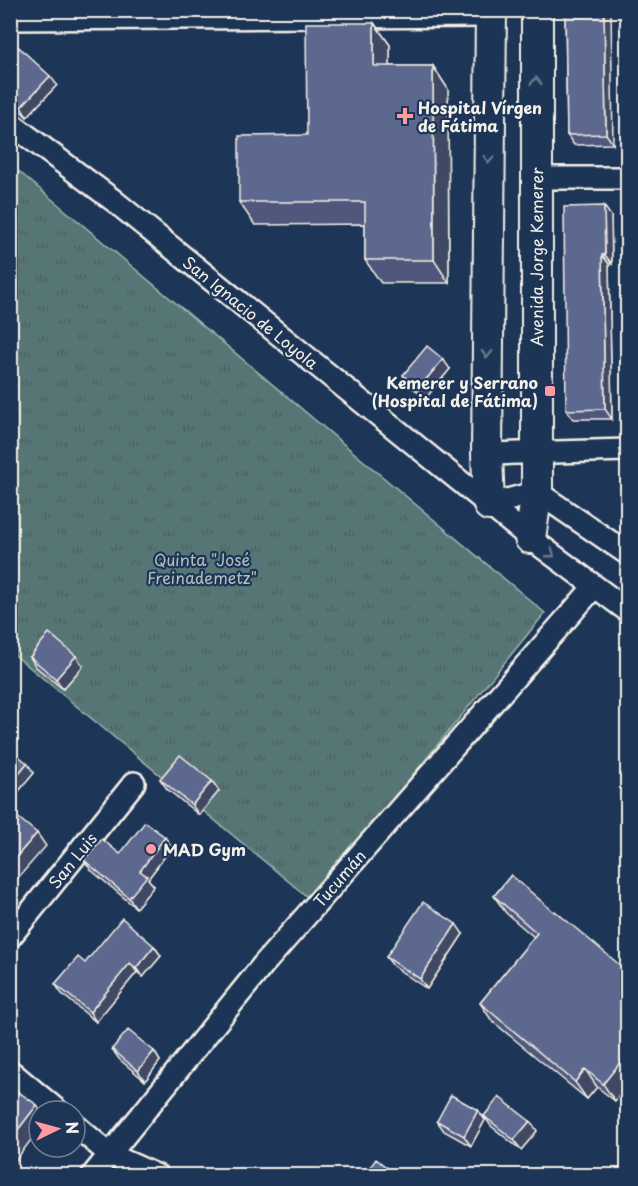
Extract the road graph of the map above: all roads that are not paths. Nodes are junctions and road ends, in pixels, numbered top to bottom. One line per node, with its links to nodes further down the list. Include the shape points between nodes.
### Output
1 (537, 10): 5 (main road, Avenida Jorge Kemerer, one-way to 1)
2 (491, 13): 3 (street); 9 (main road, one-way to 9)
3 (10, 19)
4 (10, 123): 11 (street, San Ignacio de Loyola, via 113,200)
5 (536, 178): 6 (street); 8 (main road, Avenida Jorge Kemerer)
6 (627, 178)
7 (627, 450): 8 (street)
8 (536, 453): 9 (street); 10 (main road, Avenida Jorge Kemerer)
9 (487, 454): 11 (main road)
10 (537, 492): 11 (street); 12 (main road, Avenida Jorge Kemerer); 13 (street)
11 (489, 505): 12 (street, San Ignacio de Loyola)
12 (530, 538): 14 (street, San Ignacio de Loyola, one-way to 14)
13 (627, 554)
14 (594, 588): 15 (street, San Ignacio de Loyola); 21 (street, Tucumán, via 263,965)
15 (627, 611)
16 (134, 783): 17 (street, San Luis)
17 (10, 937)
18 (10, 1071): 19 (street)
19 (44, 1099)
20 (87, 1135): 21 (street)
21 (109, 1154): 22 (street, Tucumán); 23 (street)
22 (92, 1176)
23 (158, 1176)

